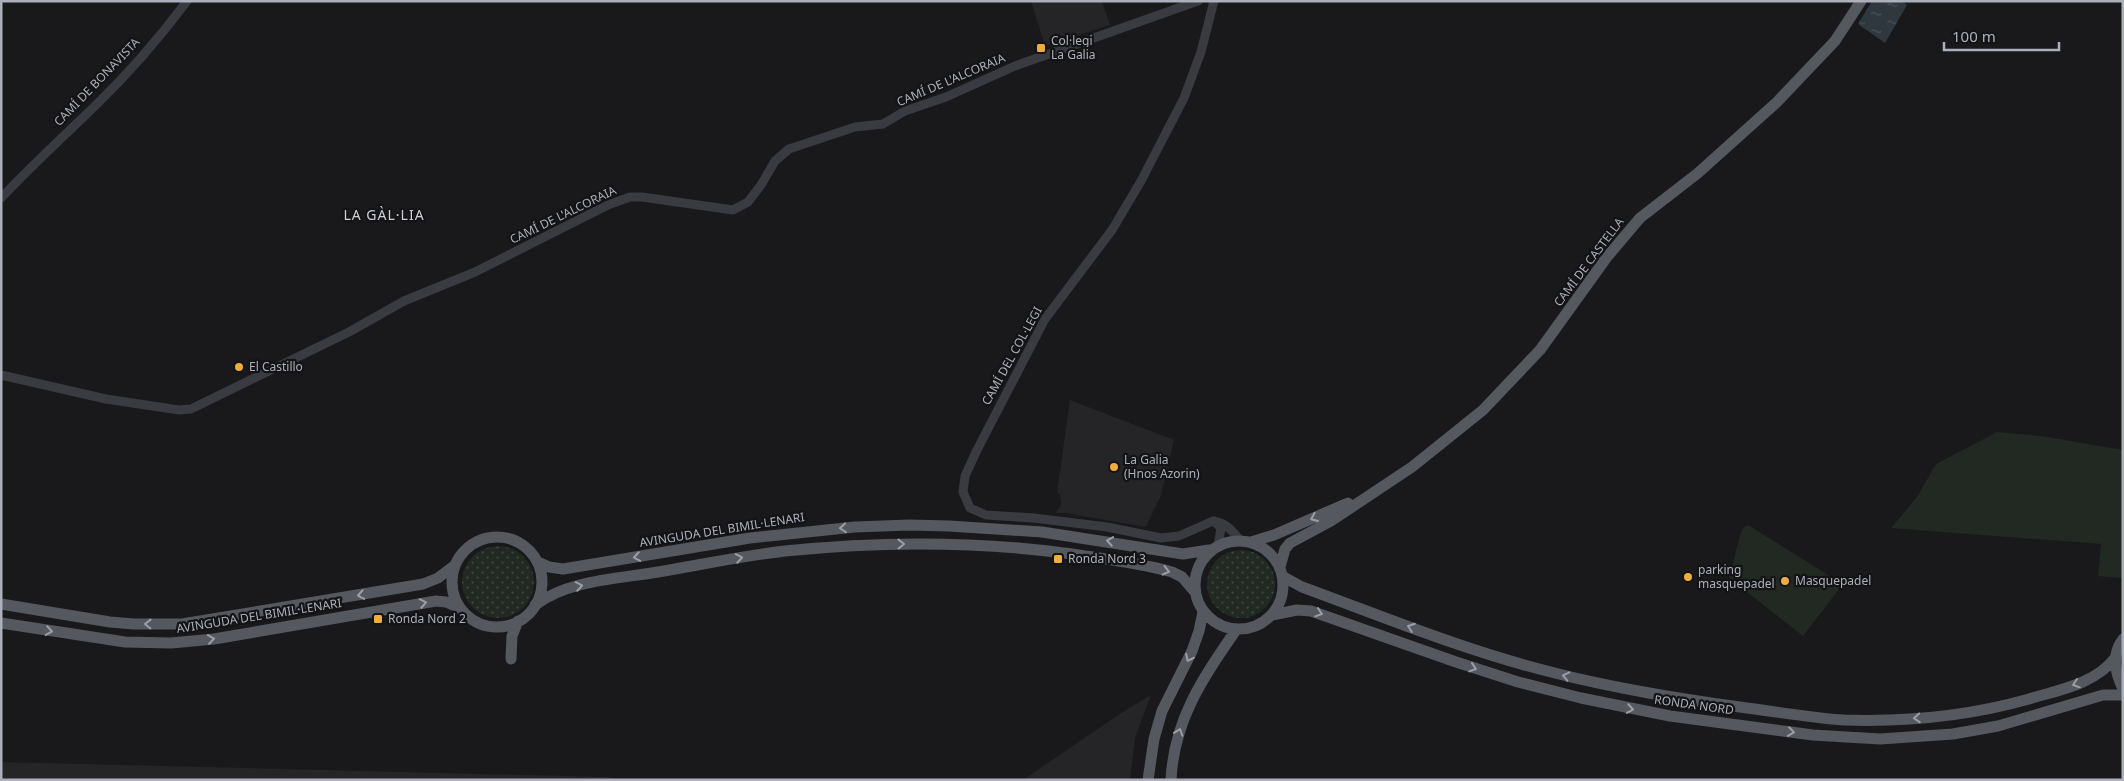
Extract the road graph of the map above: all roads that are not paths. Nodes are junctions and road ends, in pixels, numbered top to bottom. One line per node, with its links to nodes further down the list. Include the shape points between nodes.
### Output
1 (187, 1): 5 (street, CAMÍ DE BONAVISTA, via 98,104)
2 (1198, 1): 6 (street, CAMÍ DE L'ALCORAIA, via 1015,66 946,97 905,111 883,124 855,127 789,149 775,161 748,202 733,210 642,197 630,197 608,205 475,272 404,301 349,332 196,406 186,409 106,399)
3 (1214, 1): 8 (street, CAMÍ DEL COL·LEGI, via 1201,52 1184,98 1112,230 1045,319 977,450 965,476 963,492 970,508 986,515 1107,527 1161,538 1179,536)
4 (1861, 1): 7 (main road, CAMÍ DE CASTELLA, via 1834,42 1776,102 1698,173 1640,218 1607,257 1540,350 1509,384 1483,410)
5 (1, 198)
6 (1, 375)
7 (1375, 492): 9 (main road, CAMÍ DE CASTELLA, one-way to 9, via 1274,535); 13 (main road, CAMÍ DE CASTELLA, via 1290,542 1285,549)
8 (1213, 521): 9 (street, via 1222,522); 10 (street, via 1221,528)
9 (1246, 542): 10 (main road); 13 (main road, via 1273,555)
10 (1214, 548): 11 (main road, AVINGUDA DEL BIMIL·LENARI, one-way to 11, via 1183,554 1042,532 909,525 750,538 564,569); 14 (main road, via 1202,559 1197,570)
11 (538, 562): 12 (main road, via 520,543 495,537 467,547); 16 (main road, via 542,586)
12 (455, 565): 15 (main road, AVINGUDA DEL BIMIL·LENARI, one-way to 15, via 423,584 196,623 110,622); 17 (main road, via 453,591)
13 (1281, 572): 19 (main road, via 1281,598); 24 (main road, RONDA NORD, one-way to 13, via 2089,680 1988,709 1894,720 1827,718 1636,692 1549,672 1433,635 1302,587)
14 (1195, 592): 16 (main road, one-way to 14, via 556,591 579,586 767,554 875,545 976,545 1103,558 1172,572 1182,577); 18 (main road)
15 (1, 604)
16 (535, 605): 20 (main road)
17 (460, 608): 20 (main road, via 484,625 506,626); 21 (main road, AVINGUDA DEL BIMIL·LENARI, one-way to 17, via 124,642 171,643 214,639 436,601)
18 (1203, 612): 22 (main road, via 1212,622); 28 (main road, one-way to 28, via 1192,651 1162,711)
19 (1272, 615): 22 (main road, via 1261,624); 27 (main road, RONDA NORD, one-way to 27, via 1311,611 1510,680 1616,706 1813,735 1880,738 1953,734 1998,726 2103,695)
20 (518, 621): 25 (main road, via 512,636)
21 (1, 623)
22 (1236, 630): 29 (main road, one-way to 22, via 1176,740 1184,715 1195,691)
23 (2123, 639): 24 (main road)
24 (2115, 658): 26 (main road)
25 (511, 660)
26 (2123, 689)
27 (2123, 695)
28 (1148, 780)
29 (1171, 780)

